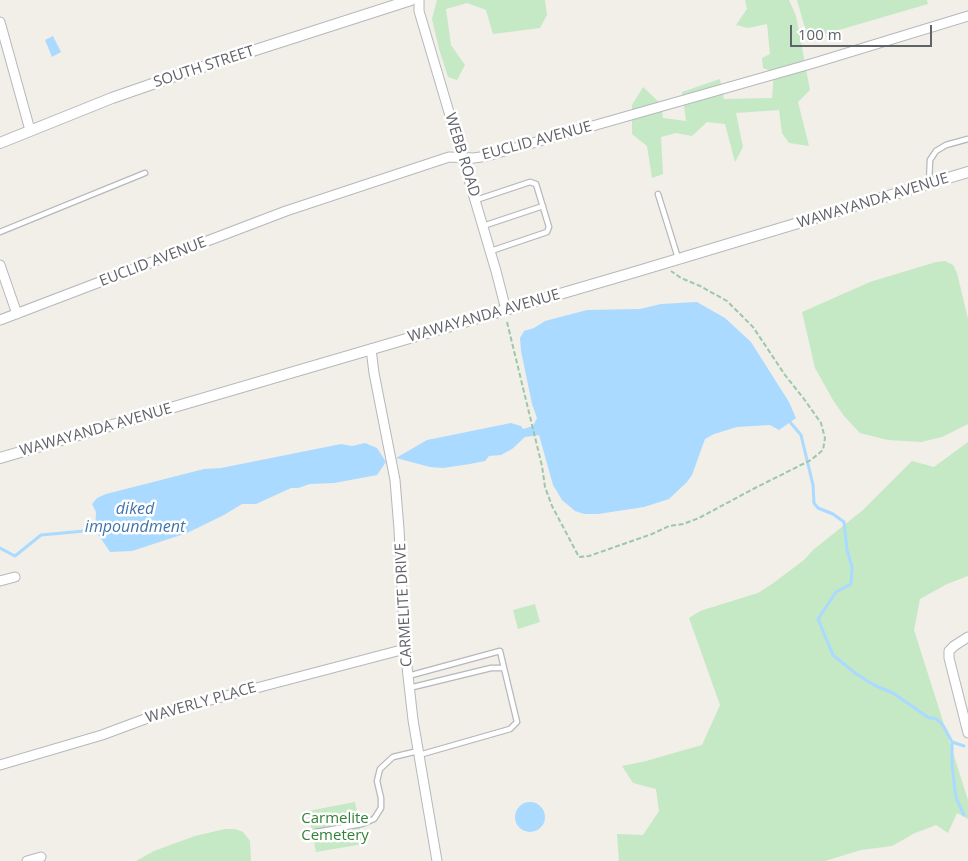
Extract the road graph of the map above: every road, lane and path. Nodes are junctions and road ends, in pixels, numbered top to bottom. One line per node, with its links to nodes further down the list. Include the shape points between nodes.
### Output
1 (411, 0): 5 (street, SOUTH STREET, via 184,73)
2 (419, 0): 8 (street, WEBB ROAD, via 419,11)
3 (968, 16): 8 (street, EUCLID AVENUE, via 487,156)
4 (0, 22): 5 (street)
5 (30, 130): 7 (street, SOUTH STREET)
6 (968, 139): 11 (lane, via 936,151 930,160)
7 (0, 143)
8 (463, 157): 13 (street, WEBB ROAD); 22 (street, EUCLID AVENUE, via 449,157 286,212)
9 (968, 172): 11 (street, WAWAYANDA AVENUE)
10 (145, 173): 16 (lane)
11 (928, 184): 18 (street, WAWAYANDA AVENUE)
12 (658, 194): 18 (lane)
13 (476, 200): 14 (lane, via 530,182 536,184); 15 (street, WEBB ROAD)
14 (543, 206): 15 (lane); 17 (lane, via 549,227 546,232)
15 (483, 226): 17 (street, WEBB ROAD)
16 (0, 232)
17 (491, 251): 21 (street, WEBB ROAD)
18 (678, 259): 19 (street, WAWAYANDA AVENUE)
19 (666, 263): 21 (street, WAWAYANDA AVENUE); 24 (path, via 672,273 727,301 753,327 821,423 825,438 823,450 811,460 683,524 578,557 544,486)
20 (0, 266): 22 (street)
21 (506, 310): 25 (street, WAWAYANDA AVENUE)
22 (17, 314): 23 (street, EUCLID AVENUE)
23 (0, 320)
24 (507, 322)
25 (371, 349): 26 (street, WAWAYANDA AVENUE); 30 (street, CARMELITE DRIVE, via 395,480)
26 (0, 458)
27 (15, 577): 28 (street)
28 (0, 581)
29 (968, 637): 34 (street, via 949,651)
30 (405, 649): 32 (street, CARMELITE DRIVE); 36 (street, WAVERLY PLACE, via 161,713 102,735)
31 (504, 668): 32 (lane, via 500,651); 33 (lane, via 491,668); 35 (lane, via 517,722 510,729)
32 (408, 676): 33 (street, CARMELITE DRIVE)
33 (409, 688): 35 (street, CARMELITE DRIVE)
34 (968, 733)
35 (419, 753): 37 (lane, via 393,757 380,769 377,780 381,808 374,819); 40 (street, CARMELITE DRIVE)
36 (0, 765)
37 (316, 832)
38 (41, 857): 39 (street)
39 (27, 861)
40 (437, 861)

